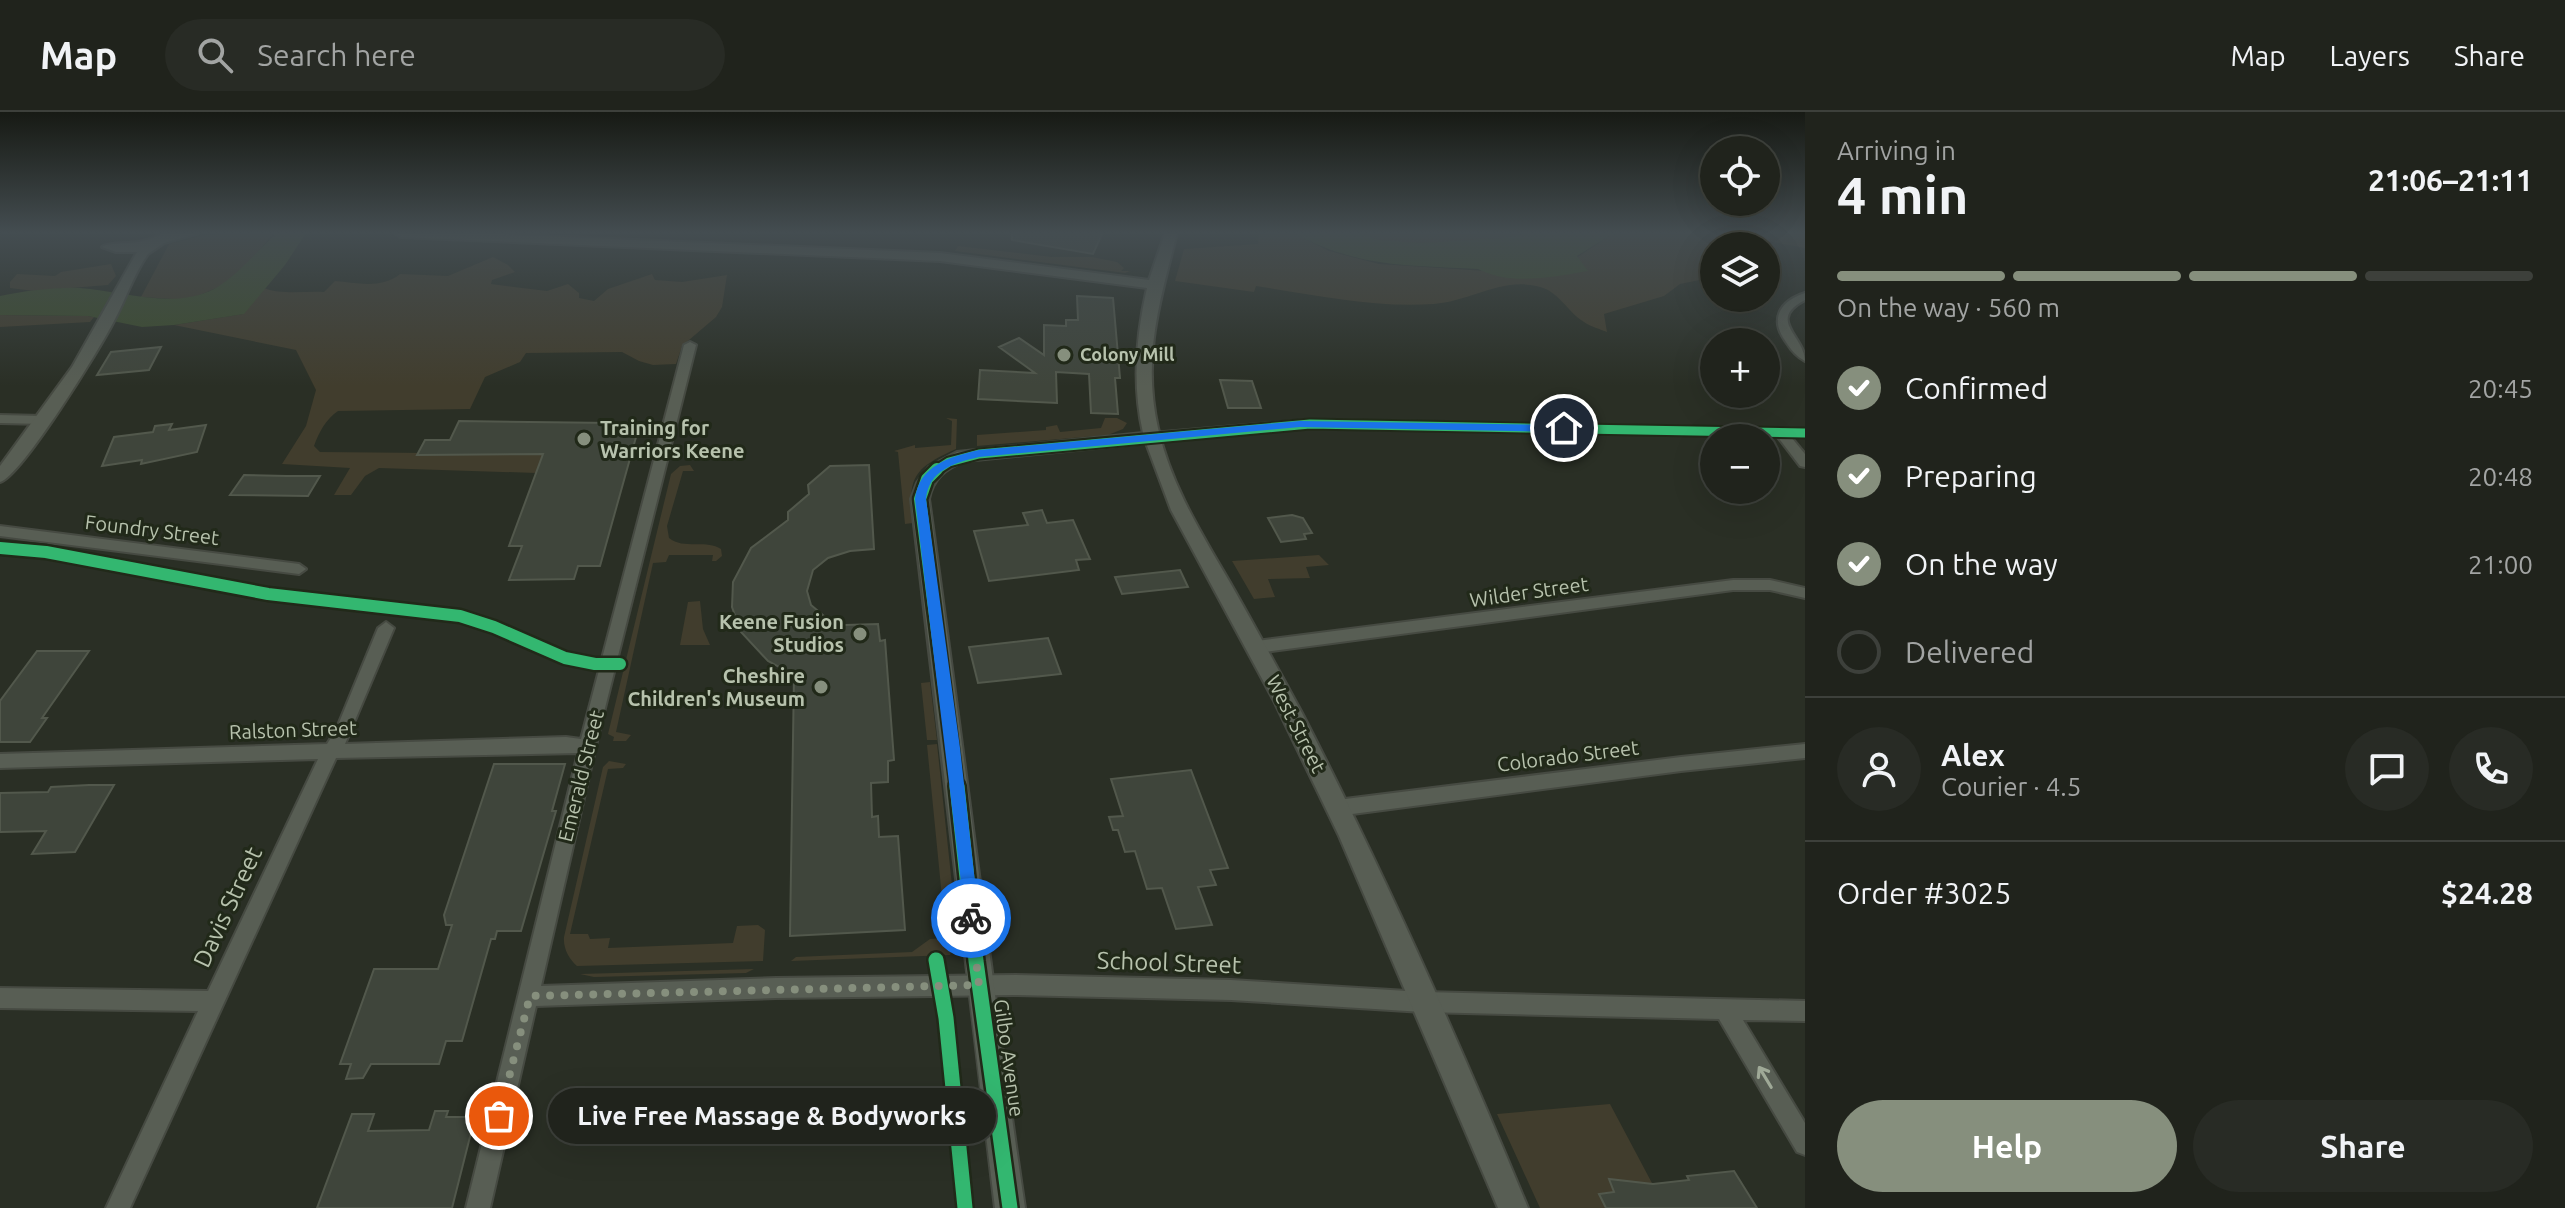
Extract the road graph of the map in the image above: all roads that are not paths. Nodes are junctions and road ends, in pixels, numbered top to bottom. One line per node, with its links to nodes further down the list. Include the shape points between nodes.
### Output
1 (126, 284): 8 (street, via 104,329)
2 (1147, 284): 3 (street)
3 (1153, 285): 12 (street, West Street, via 1142,374)
4 (1805, 296): 6 (street, via 1787,305 1782,317 1786,335)
5 (690, 345): 20 (street, Emerald Street)
6 (1805, 357)
7 (0, 419): 8 (street)
8 (43, 420): 14 (street)
9 (1700, 431): 12 (street, via 1310,424)
10 (1780, 432): 11 (street); 13 (street)
11 (1805, 433)
12 (1152, 437): 19 (street, West Street, via 1175,500); 25 (street, Gilbo Avenue, via 963,456 931,473 922,488)
13 (1805, 463)
14 (0, 477)
15 (0, 531): 16 (street, Foundry Street)
16 (299, 569)
17 (1805, 593): 19 (street, Wilder Street, via 1770,585 1733,585)
18 (386, 628): 21 (street, Davis Street)
19 (1257, 647): 24 (street, West Street)
20 (588, 747): 21 (street, Ralston Street); 26 (street, Emerald Street)
21 (331, 751): 23 (street, Ralston Street); 28 (street, Davis Street)
22 (1805, 751): 24 (street, Colorado Street)
23 (0, 761)
24 (1337, 808): 29 (street, West Street)
25 (979, 985): 26 (street, School Street); 29 (street, School Street, via 1231,990); 35 (street, Gilbo Avenue)
26 (530, 996): 34 (street, Emerald Street)
27 (0, 998): 28 (street)
28 (212, 1001): 33 (street, Davis Street)
29 (1423, 1002): 30 (street, School Street); 36 (street, West Street)
30 (1725, 1009): 31 (street, School Street); 32 (street, one-way to 30)
31 (1805, 1011)
32 (1805, 1144)
33 (118, 1208)
34 (478, 1208)
35 (1010, 1208)
36 (1513, 1208)

